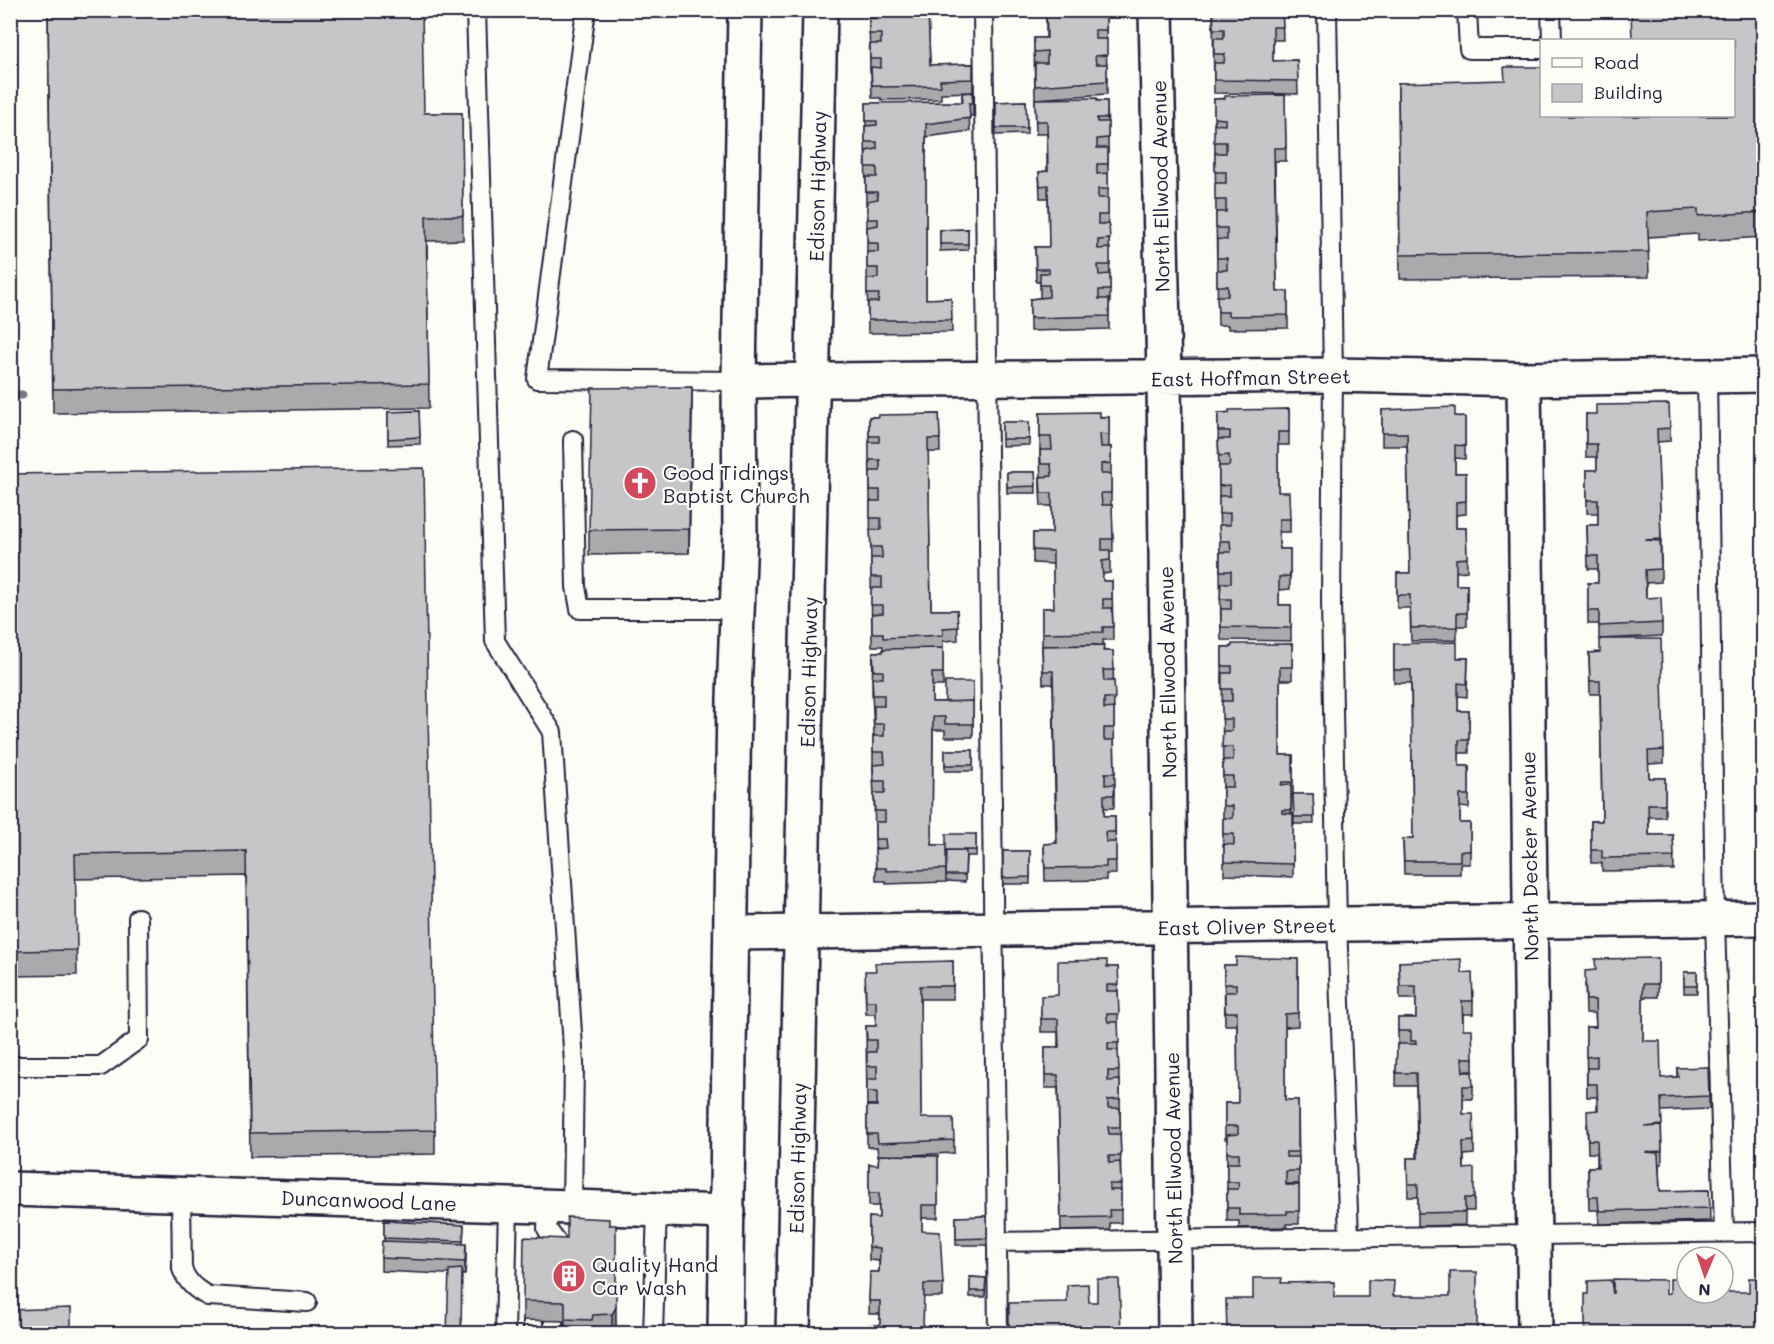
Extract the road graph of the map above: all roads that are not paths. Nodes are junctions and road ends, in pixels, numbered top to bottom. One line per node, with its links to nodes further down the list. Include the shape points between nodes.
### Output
1 (476, 10): 37 (lane, via 495,641 552,732 574,1063)
2 (586, 10): 18 (lane, via 537,378)
3 (745, 10): 18 (street)
4 (820, 10): 19 (street, Edison Highway)
5 (983, 10): 17 (lane)
6 (1156, 10): 15 (street, North Ellwood Avenue)
7 (1328, 10): 12 (lane)
8 (1467, 10): 11 (lane, via 1469,49)
9 (1551, 10): 10 (lane)
10 (1552, 39)
11 (1540, 49)
12 (1333, 375): 15 (street, East Hoffman Street); 16 (street, East Hoffman Street); 26 (lane, via 1331,602)
13 (1764, 375): 14 (street, East Hoffman Street)
14 (1707, 376): 16 (street, East Hoffman Street); 24 (lane)
15 (1164, 378): 17 (street, East Hoffman Street); 27 (street, North Ellwood Avenue)
16 (1524, 379): 25 (street, North Decker Avenue)
17 (988, 380): 19 (street, East Hoffman Street); 28 (lane)
18 (739, 381): 19 (street, East Hoffman Street); 21 (street)
19 (813, 382): 29 (street, Edison Highway)
20 (573, 440): 21 (lane, via 576,587 580,609)
21 (737, 609): 30 (street)
22 (138, 918): 31 (lane, via 139,1039 101,1066)
23 (1764, 918): 24 (street, East Oliver Street)
24 (1715, 919): 25 (street, East Oliver Street); 38 (lane)
25 (1530, 922): 26 (street, East Oliver Street); 40 (street, North Decker Avenue)
26 (1337, 924): 27 (street, East Oliver Street); 41 (lane)
27 (1170, 927): 28 (street, East Oliver Street); 42 (street, North Ellwood Avenue)
28 (992, 929): 29 (street, East Oliver Street); 43 (lane)
29 (803, 932): 30 (street, East Oliver Street); 49 (street, Edison Highway)
30 (731, 933): 36 (street)
31 (10, 1066)
32 (10, 1189): 33 (street, Duncanwood Lane)
33 (181, 1195): 34 (street, Duncanwood Lane); 45 (lane, via 182,1269 196,1290 208,1296)
34 (508, 1205): 37 (street, Duncanwood Lane); 46 (lane)
35 (657, 1209): 36 (street, Duncanwood Lane); 37 (street, Duncanwood Lane); 47 (lane)
36 (728, 1212): 48 (street)
37 (551, 1221): 44 (lane, via 558,1244)
38 (1724, 1232): 39 (lane); 40 (lane)
39 (1764, 1232)
40 (1533, 1235): 41 (lane); 52 (street, North Decker Avenue)
41 (1349, 1237): 42 (lane)
42 (1174, 1240): 43 (lane); 51 (street, North Ellwood Avenue)
43 (996, 1242): 50 (lane)
44 (557, 1258)
45 (307, 1302)
46 (505, 1334)
47 (653, 1334)
48 (725, 1334)
49 (793, 1334)
50 (998, 1334)
51 (1175, 1334)
52 (1534, 1334)

